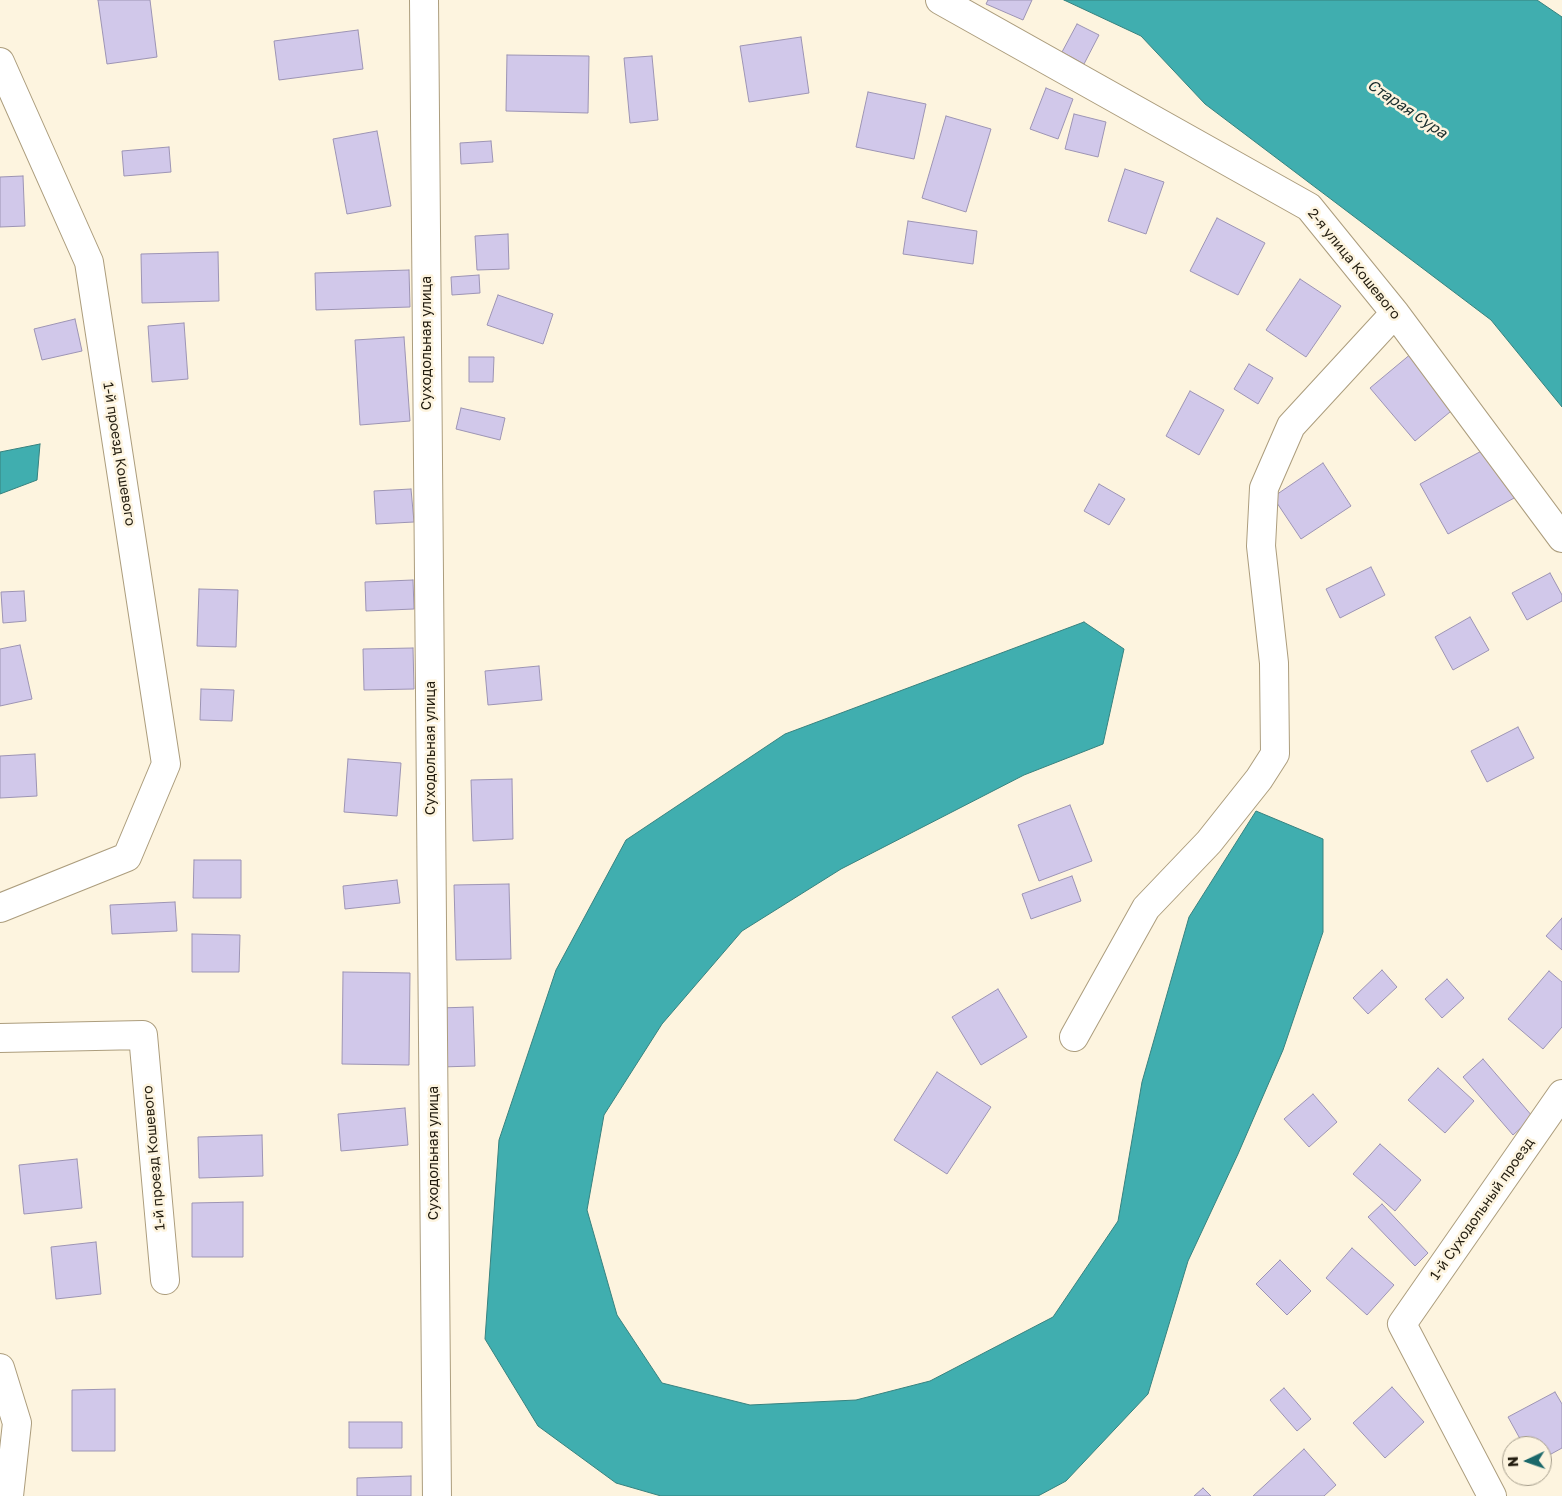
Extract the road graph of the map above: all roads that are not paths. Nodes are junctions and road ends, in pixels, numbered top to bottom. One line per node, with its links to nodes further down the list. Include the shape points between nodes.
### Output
1 (424, 0): 13 (street, Суходольная улица)
2 (940, 0): 4 (street, 2-я улица Кошевого, via 1309,207)
3 (0, 62): 6 (street, 1-й проезд Кошевого, via 90,262 166,764 127,857)
4 (1395, 313): 5 (street, 2-я улица Кошевого); 7 (street, via 1292,426 1264,488 1261,546 1274,663 1275,754 1210,842 1146,908)
5 (1562, 538)
6 (0, 908)
7 (1074, 1036)
8 (0, 1038): 10 (street, 1-й проезд Кошевого, via 143,1035)
9 (1562, 1094): 14 (street, 1-й Суходольный проезд, via 1402,1324)
10 (166, 1280)
11 (0, 1368): 12 (street, via 17,1423)
12 (9, 1496)
13 (437, 1496)
14 (1492, 1496)

